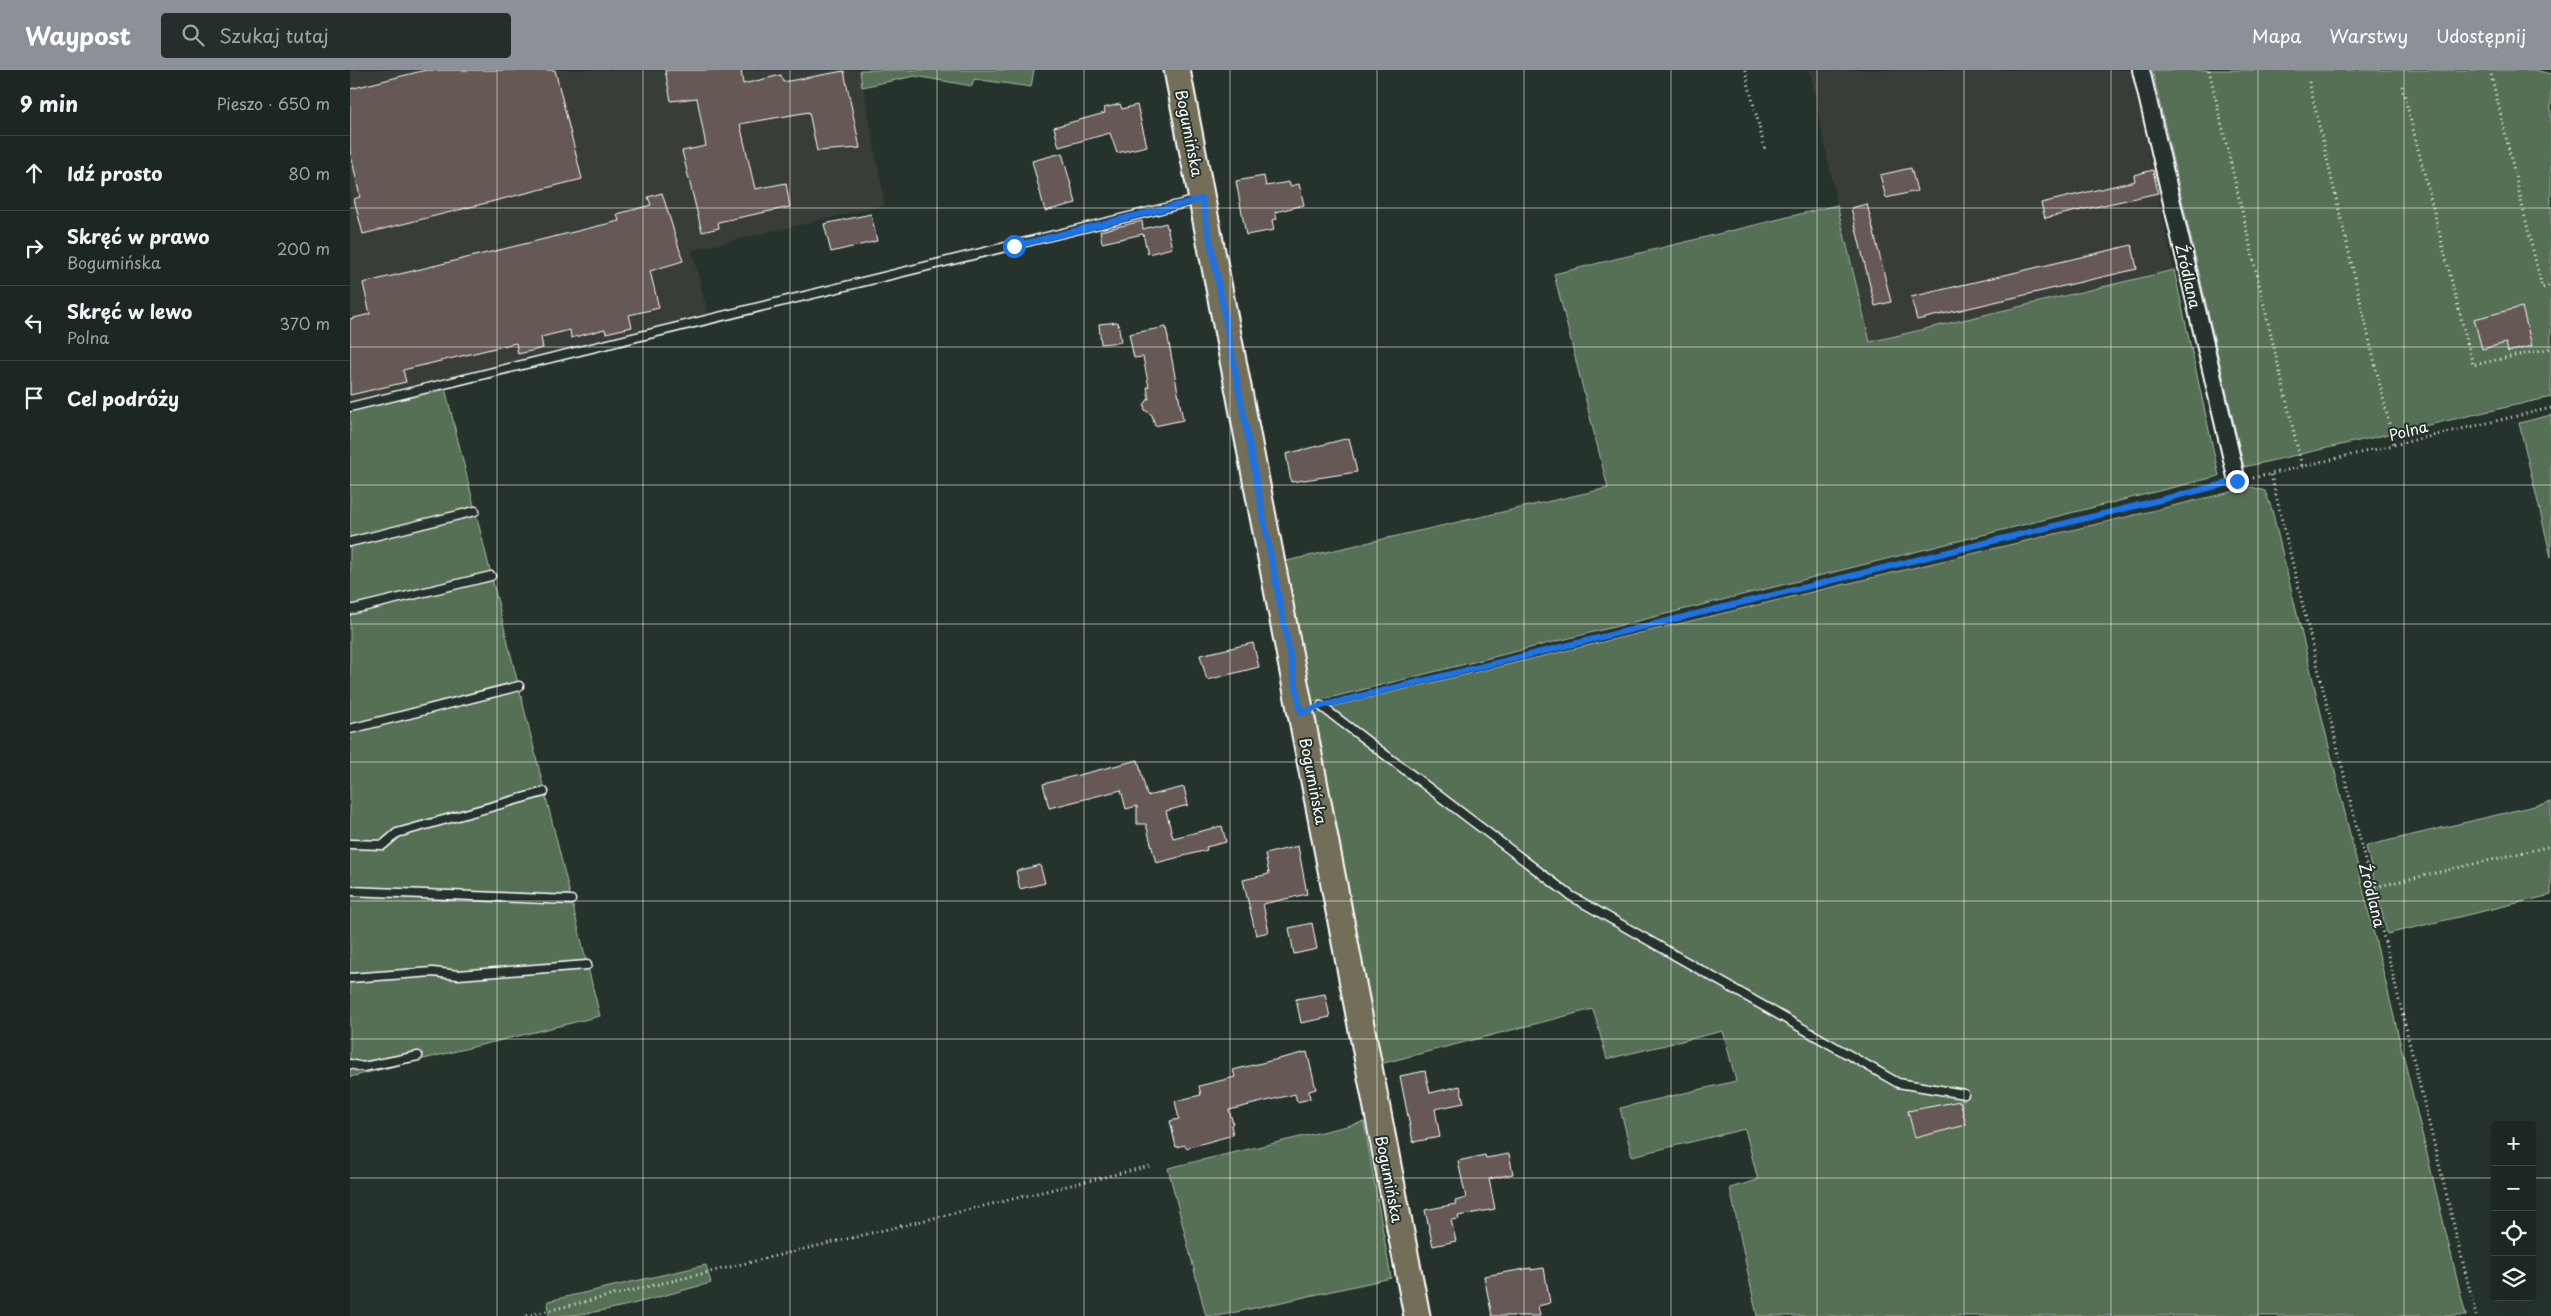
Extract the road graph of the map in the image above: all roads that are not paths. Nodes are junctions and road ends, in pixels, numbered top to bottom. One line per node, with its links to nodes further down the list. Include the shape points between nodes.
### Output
1 (1177, 70): 3 (main road, Bogumińska)
2 (2141, 70): 5 (street, Źródlana)
3 (1202, 199): 4 (lane); 22 (main road, Bogumińska)
4 (350, 407)
5 (2237, 481)
6 (475, 510): 7 (lane)
7 (350, 542)
8 (491, 576): 9 (lane)
9 (350, 610)
10 (519, 686): 12 (lane)
11 (1321, 706): 21 (lane, via 1571,896 1898,1083)
12 (350, 729)
13 (544, 792): 14 (lane, via 397,833 383,845)
14 (350, 844)
15 (350, 892): 16 (lane)
16 (571, 900)
17 (587, 965): 18 (lane, via 458,975 433,972)
18 (350, 978)
19 (418, 1056): 20 (lane, via 363,1067)
20 (350, 1064)
21 (1964, 1094)
22 (1417, 1316)

